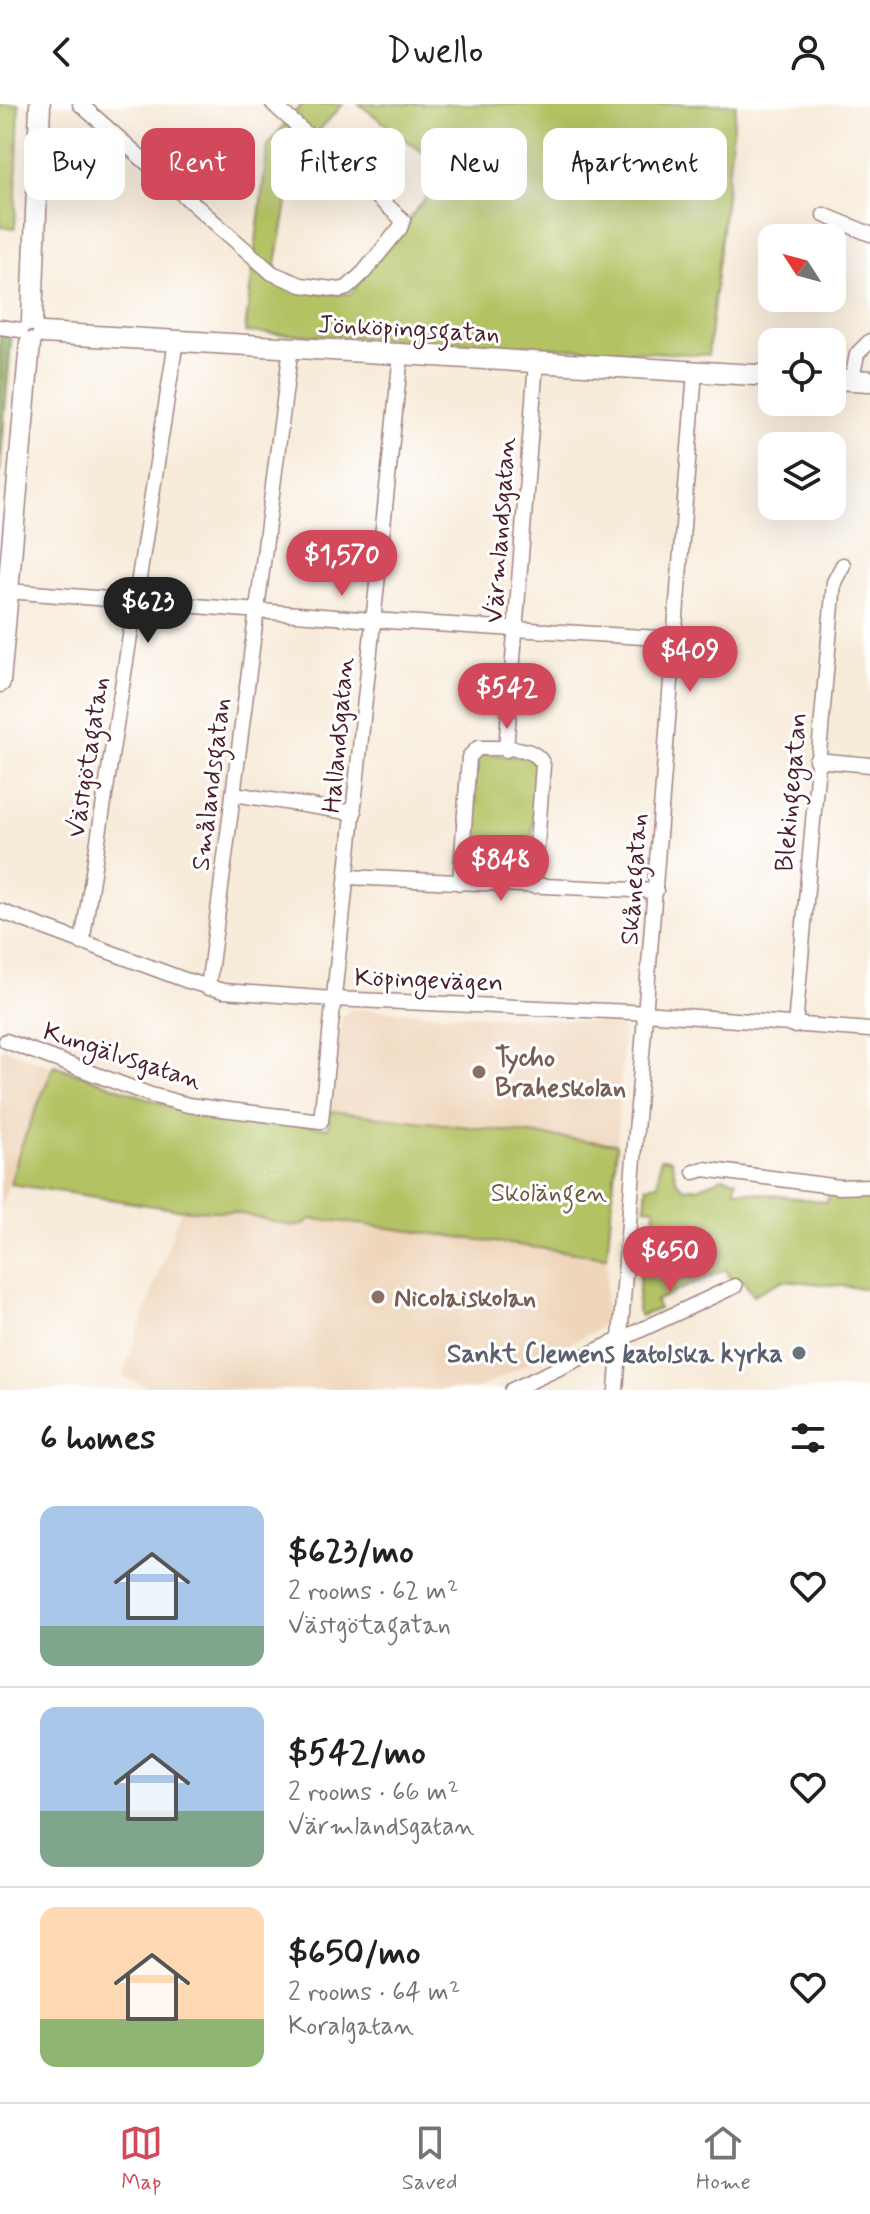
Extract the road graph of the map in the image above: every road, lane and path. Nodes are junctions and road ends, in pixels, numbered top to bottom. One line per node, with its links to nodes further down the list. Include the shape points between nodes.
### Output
1 (40, 104): 7 (street)
2 (80, 104): 3 (street, via 272,273 301,285 347,288 403,220)
3 (273, 104)
4 (824, 215): 5 (street)
5 (870, 234)
6 (0, 327): 7 (street)
7 (32, 332): 8 (street, Jönköpingsgatan); 17 (street)
8 (176, 341): 10 (street, Jönköpingsgatan); 18 (street, Västgötagatan)
9 (870, 341): 15 (street, via 857,354)
10 (291, 347): 11 (street, Jönköpingsgatan); 19 (street, Smålandsgatan)
11 (401, 354): 12 (street, Jönköpingsgatan); 20 (street, Hallandsgatan)
12 (536, 362): 13 (street, Jönköpingsgatan); 21 (street, Värmlandsgatan)
13 (695, 371): 14 (street, Jönköpingsgatan); 22 (street, Skånegatan)
14 (758, 375)
15 (851, 380)
16 (843, 565): 25 (street, Blekingegatan, via 834,582)
17 (8, 591): 18 (street); 23 (street)
18 (135, 601): 19 (street); 34 (street, Västgötagatan)
19 (256, 611): 20 (street); 27 (street, Smålandsgatan)
20 (372, 620): 21 (street); 28 (street, Hallandsgatan)
21 (516, 630): 22 (street); 24 (street, Värmlandsgatan)
22 (675, 639): 32 (street, Skånegatan)
23 (0, 682)
24 (506, 750): 30 (street, via 478,748 469,757); 31 (street, via 532,752 543,765)
25 (816, 760): 26 (street); 38 (street, Blekingegatan)
26 (870, 765)
27 (234, 794): 28 (street); 35 (street, Smålandsgatan)
28 (354, 813): 29 (street, Hallandsgatan)
29 (347, 877): 30 (street); 36 (street, Hallandsgatan)
30 (460, 883): 31 (street)
31 (534, 886): 32 (street)
32 (656, 891): 37 (street, Skånegatan)
33 (0, 911): 34 (street, Köpingevägen)
34 (82, 943): 35 (street, Köpingevägen)
35 (208, 988): 36 (street, Köpingevägen)
36 (333, 999): 37 (street, Köpingevägen); 41 (street, Hallandsgatan)
37 (646, 1013): 38 (street, Köpingevägen); 45 (street, Skånegatan)
38 (795, 1026): 39 (street, Köpingevägen)
39 (870, 1030)
40 (6, 1041): 41 (street, Kungälvsgatan, via 188,1105)
41 (321, 1121)
42 (694, 1172): 43 (street)
43 (870, 1186)
44 (735, 1286): 45 (street)
45 (620, 1337): 46 (street); 47 (street, Skånegatan)
46 (512, 1390)
47 (616, 1390)

